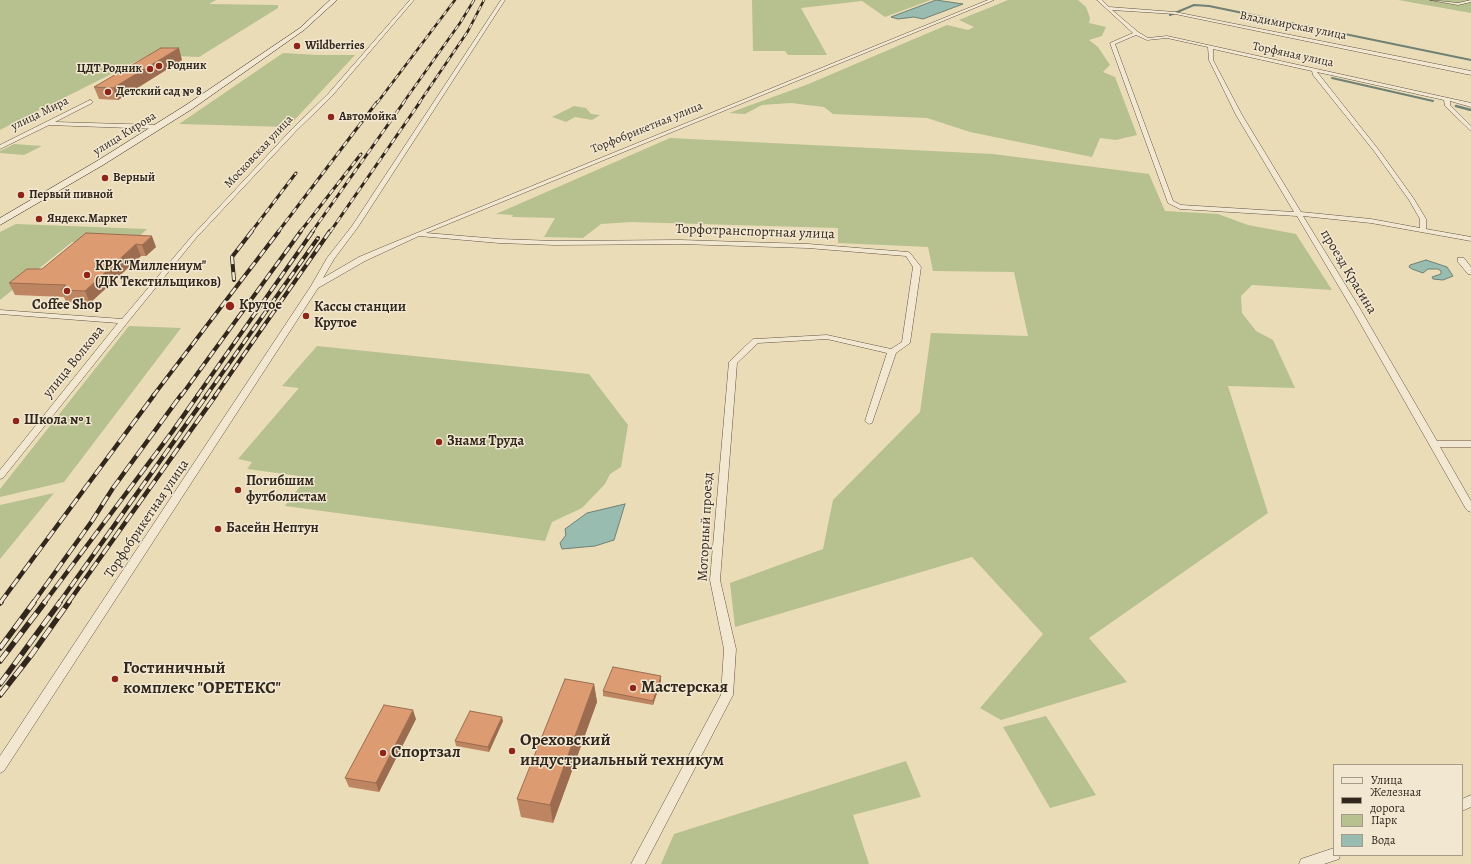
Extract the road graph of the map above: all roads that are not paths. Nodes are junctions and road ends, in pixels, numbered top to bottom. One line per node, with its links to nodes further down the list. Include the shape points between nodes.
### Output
1 (334, 0): 17 (street, улица Кирова, via 302,29)
2 (412, 0): 29 (street, Московская улица, via 330,94 194,237)
3 (503, 0): 27 (street, Торфобрикетная улица, via 359,220 331,258)
4 (992, 0): 23 (street, Торфобрикетная улица)
5 (1099, 0): 8 (street)
6 (1432, 0): 7 (street, via 1458,4)
7 (1471, 0)
8 (1109, 8): 9 (street); 12 (street, Владимирская улица, via 1175,13)
9 (1136, 33): 10 (street, Торфяная улица, via 1147,39 1167,37); 20 (street, via 1112,43 1170,202 1180,207)
10 (1210, 47): 11 (street, Торфяная улица); 20 (street, проезд Красина, via 1211,60 1239,115)
11 (1314, 69): 13 (street, Торфяная улица); 22 (street, via 1314,74 1376,150 1412,200 1424,219)
12 (1471, 73)
13 (1446, 99): 15 (street, Торфяная улица); 18 (street, via 1446,105)
14 (90, 102): 16 (street, улица Мира)
15 (1471, 104)
16 (49, 123): 17 (street); 19 (street, улица Мира)
17 (158, 127): 21 (street, улица Кирова)
18 (1471, 129)
19 (0, 147)
20 (1298, 214): 22 (street, via 1371,221); 32 (street, проезд Красина)
21 (0, 222)
22 (1423, 230): 24 (street)
23 (418, 235): 27 (street, Торфобрикетная улица, via 362,259); 30 (street, Торфотранспортная улица, via 499,241 785,245 908,254 917,267 906,343)
24 (1471, 239)
25 (1461, 260): 26 (street)
26 (1471, 272)
27 (315, 286): 36 (street, Торфобрикетная улица)
28 (0, 312): 29 (street)
29 (124, 321): 34 (street, улица Волкова)
30 (892, 352): 31 (street); 38 (street, Моторный проезд, via 827,337 756,341 733,362 715,580 730,649 727,694)
31 (869, 421)
32 (1435, 444): 33 (street); 35 (street, проезд Красина)
33 (1471, 444)
34 (0, 476)
35 (1471, 508)
36 (0, 767)
37 (1333, 854): 39 (street)
38 (638, 864)
39 (1306, 864)

